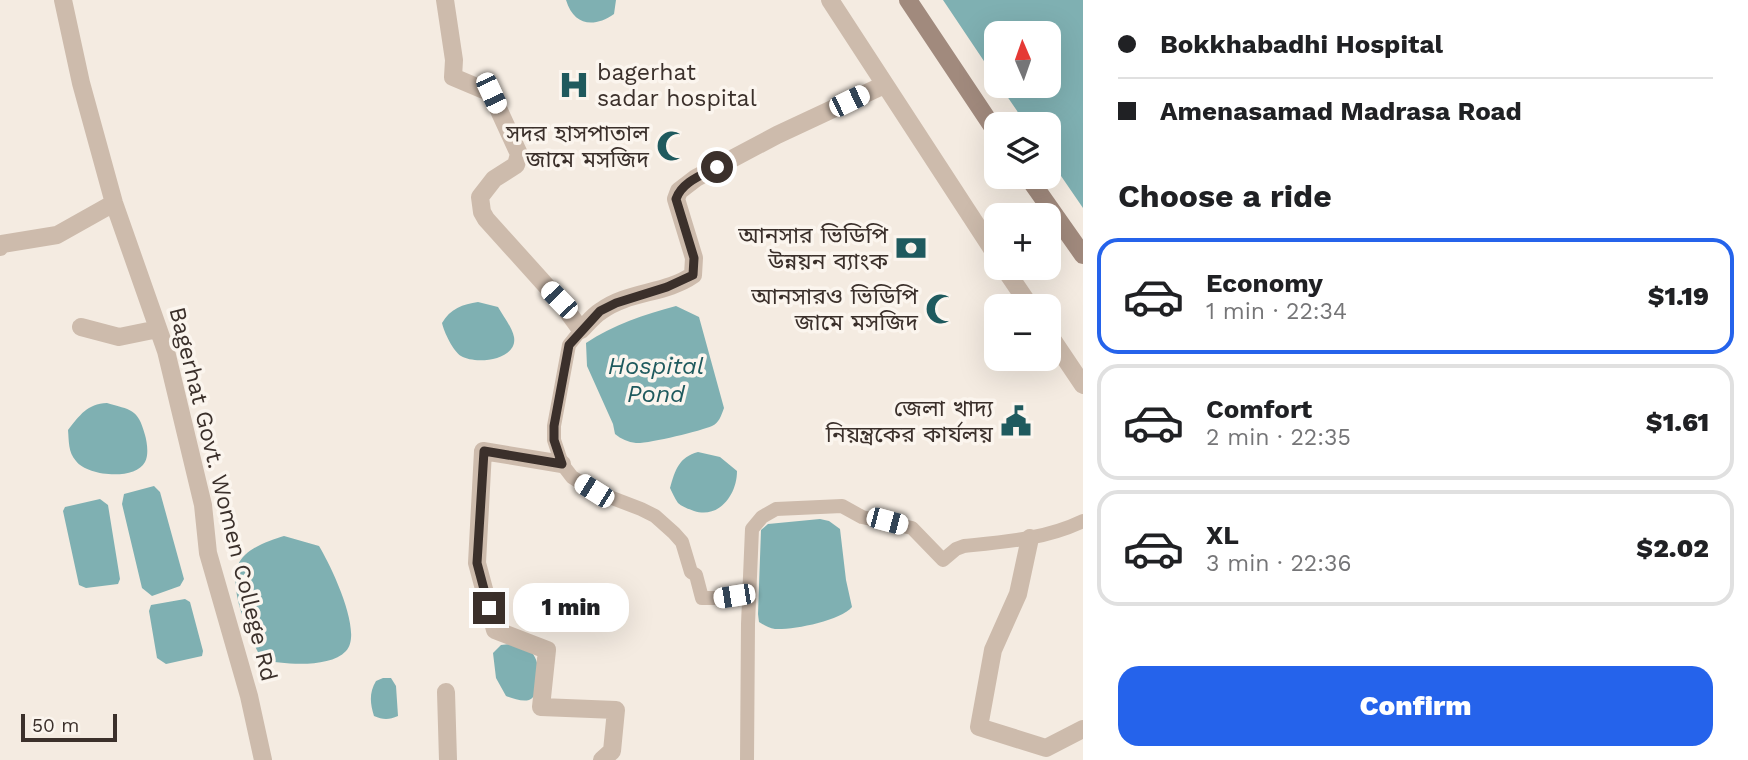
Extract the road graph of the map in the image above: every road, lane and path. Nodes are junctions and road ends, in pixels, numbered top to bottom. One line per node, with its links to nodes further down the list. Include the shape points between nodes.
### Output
1 (62, 0): 8 (street, Bagerhat Govt. Women College Rd)
2 (445, 0): 14 (street, via 453,77 491,93 519,154 516,165 494,179 480,197 482,212)
3 (830, 0): 5 (street)
4 (908, 0): 6 (main road)
5 (884, 85): 9 (street); 14 (street, via 778,135 679,191 676,199 694,258 693,275 616,303)
6 (984, 115)
7 (1036, 189): 11 (main road)
8 (114, 203): 10 (street, via 57,234); 13 (street, Bagerhat Govt. Women College Rd)
9 (984, 237)
10 (0, 247)
11 (1083, 255)
12 (81, 327): 13 (street, via 119,337)
13 (158, 329): 23 (street, Bagerhat Govt. Women College Rd, via 203,505 208,553)
14 (581, 330): 17 (street, via 569,345 554,426)
15 (1061, 352): 16 (street)
16 (1083, 385)
17 (562, 464): 20 (street, via 594,491 642,509 674,533 682,542 702,598); 25 (street, via 484,451 477,563 495,630 547,650 541,707 616,710 612,751)
18 (1083, 521): 19 (street)
19 (1030, 538): 20 (street, via 964,546 943,560 912,528 862,517 842,506 776,509 752,529); 22 (street, via 1018,594 993,650 979,727 1046,748)
20 (749, 594): 26 (street)
21 (446, 692): 24 (street)
22 (1083, 729)
23 (263, 760)
24 (448, 760)
25 (602, 760)
26 (747, 760)

